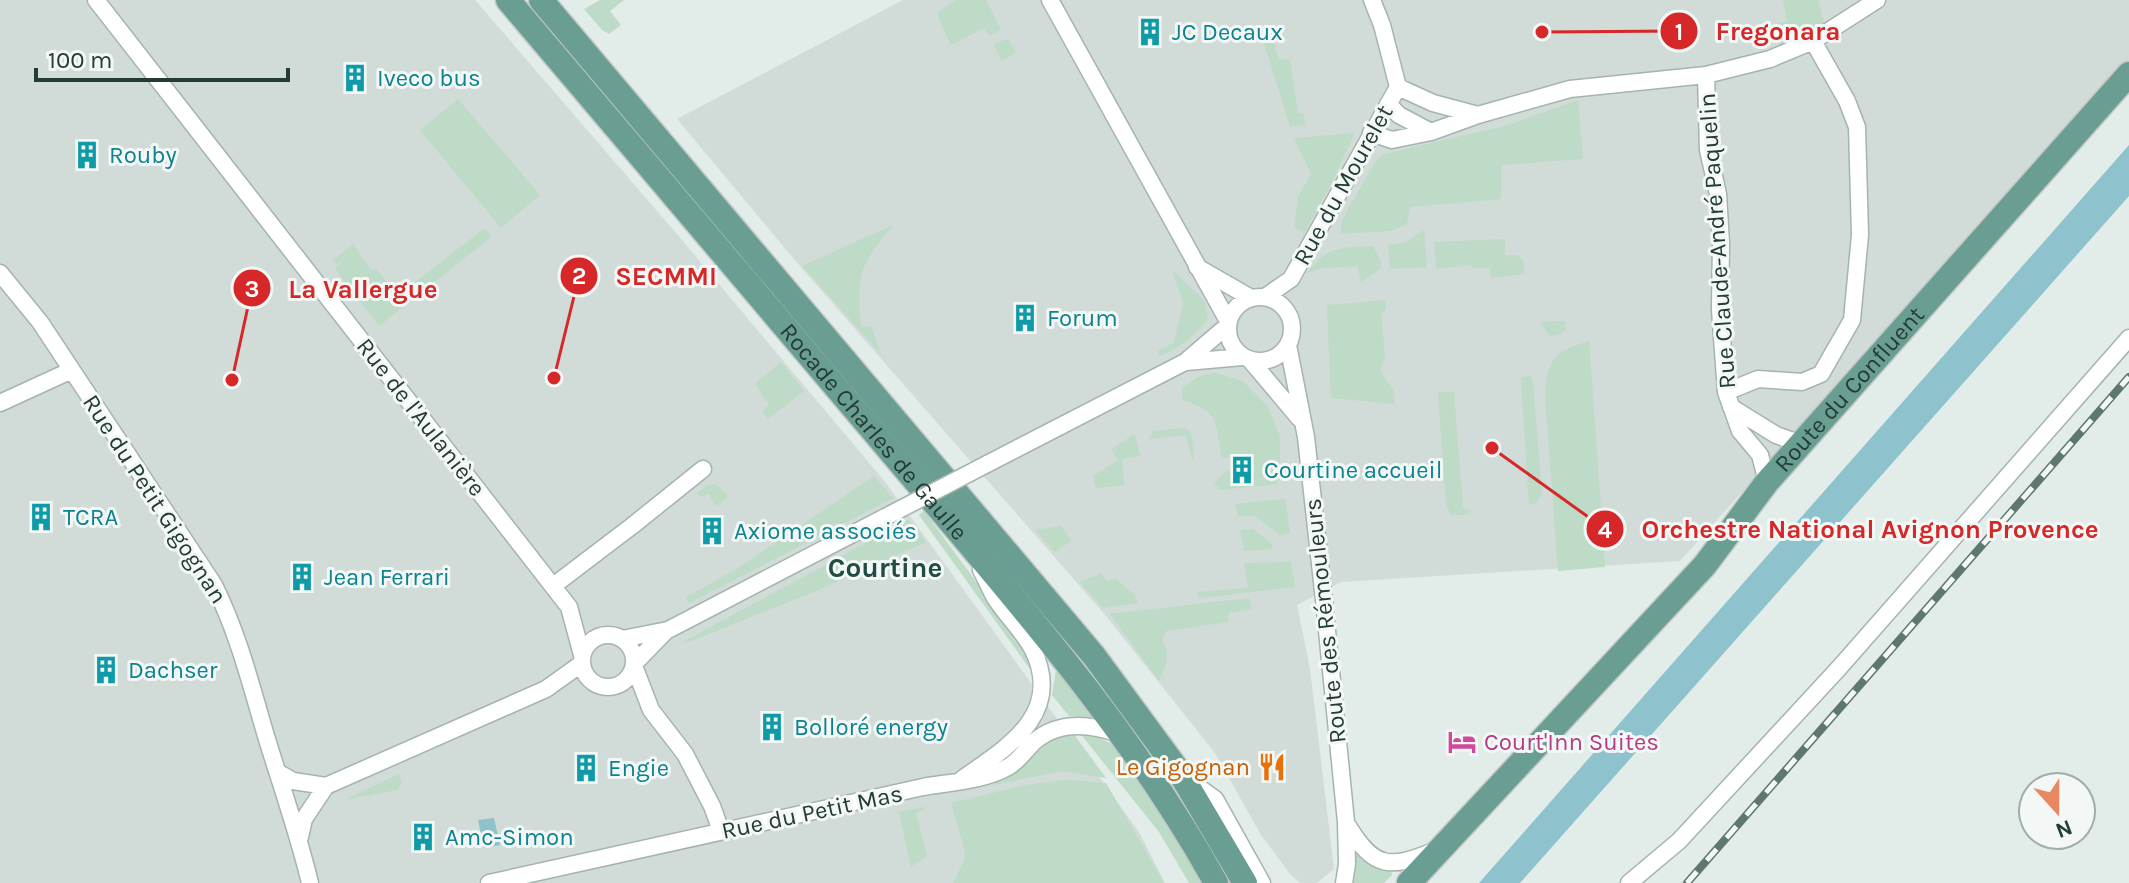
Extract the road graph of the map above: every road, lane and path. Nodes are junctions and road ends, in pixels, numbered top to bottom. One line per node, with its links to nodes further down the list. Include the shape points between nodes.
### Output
1 (96, 0): 33 (street, Rue de l'Aulanière)
2 (508, 0): 32 (main road, Rocade Charles de Gaulle)
3 (541, 0): 43 (main road, Rocade Charles de Gaulle, via 1018,563)
4 (1050, 0): 15 (street)
5 (1372, 0): 10 (street, Rue du Mourelet)
6 (1877, 0): 7 (street)
7 (1813, 41): 9 (street, via 1770,59); 26 (street, via 1857,127 1860,235 1852,320 1821,374 1802,382 1758,379)
8 (2129, 74): 29 (main road, Route du Confluent)
9 (1706, 75): 12 (street, via 1570,89); 26 (street, Rue Claude-André Paquelin)
10 (1398, 87): 11 (street, Rue du Mourelet); 12 (street)
11 (1388, 104): 13 (street); 14 (street, Rue du Mourelet)
12 (1478, 115): 13 (street)
13 (1431, 132): 14 (street, via 1392,140)
14 (1371, 133): 17 (street, Rue du Mourelet)
15 (1195, 266): 18 (street); 20 (street)
16 (0, 273): 25 (street, Rue du Petit Gigognan)
17 (1291, 279): 18 (street, Rue du Mourelet); 19 (street, Rue du Mourelet)
18 (1258, 297): 19 (street, via 1279,303); 20 (street, via 1236,306)
19 (1289, 315): 22 (street)
20 (1228, 324): 23 (street, via 1230,343); 24 (street)
21 (2129, 338): 59 (street, via 1839,668 1679,841)
22 (1288, 345): 23 (street, via 1272,359); 28 (street, Route des Rémouleurs)
23 (1247, 359): 24 (street); 28 (street)
24 (1185, 362): 35 (street, bridge)
25 (72, 370): 27 (street); 42 (street, Rue du Petit Gigognan, via 214,585)
26 (1728, 400): 29 (street, Rue Claude-André Paquelin, via 1776,435); 31 (street, Rue Claude-André Paquelin, via 1740,431 1760,455)
27 (0, 403)
28 (1301, 420): 46 (street, Route des Rémouleurs)
29 (1802, 444): 31 (main road, Route du Confluent)
30 (703, 469): 33 (street)
31 (1767, 482): 50 (main road, Route du Confluent, via 1705,565)
32 (967, 542): 41 (main road, Rocade Charles de Gaulle); 44 (street, via 995,597 1031,647 1041,670 1042,691 1036,713 1012,744)
33 (553, 586): 34 (street, Rue de l'Aulanière)
34 (569, 607): 36 (street, Rue de l'Aulanière); 37 (street, Rue de l'Aulanière)
35 (668, 630): 36 (street); 38 (street)
36 (614, 637): 37 (street, via 591,641); 38 (street, via 634,654)
37 (582, 660): 39 (street, via 589,680); 45 (street, via 546,689)
38 (634, 664): 39 (street, via 627,679); 40 (street)
39 (614, 687): 40 (street)
40 (651, 710): 47 (street, via 685,754)
41 (1120, 734): 44 (street, Rue du Petit Mas, via 1089,724 1062,727 1036,740 1011,766); 49 (main road, Rocade Charles de Gaulle)
42 (279, 773): 45 (street); 48 (street, Rue du Petit Gigognan)
43 (1180, 773): 55 (main road, Rocade Charles de Gaulle); 56 (street, via 1215,799)
44 (960, 780): 47 (street, Rue du Petit Mas)
45 (326, 786): 48 (street, via 304,819)
46 (1346, 822): 50 (street, via 1363,851 1379,860 1397,863); 57 (street, Route des Rémouleurs)
47 (721, 831): 52 (street, Rue du Petit Mas)
48 (299, 840): 51 (street, Rue du Petit Gigognan)
49 (1194, 843): 53 (main road, Rocade Charles de Gaulle); 54 (main road)
50 (1443, 847): 58 (main road, Route du Confluent)
51 (310, 883)
52 (489, 883)
53 (1216, 883)
54 (1227, 883)
55 (1245, 883)
56 (1262, 883)
57 (1344, 883)
58 (1409, 883)
59 (1629, 883)

